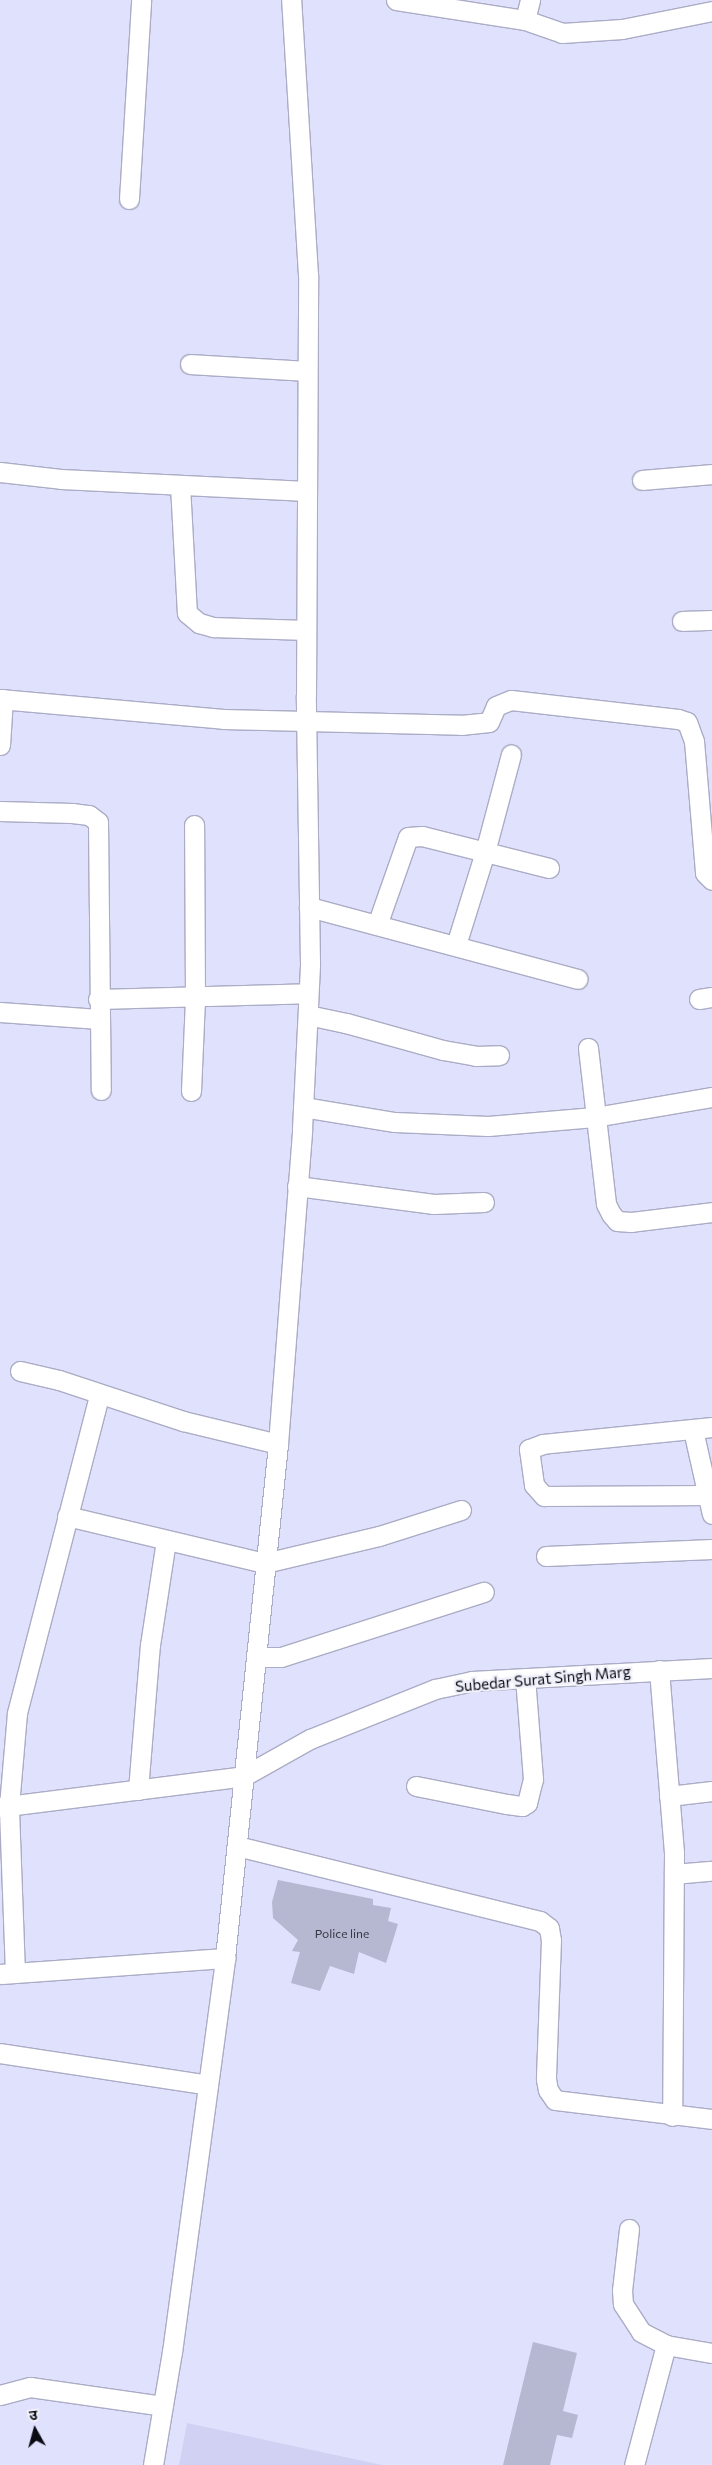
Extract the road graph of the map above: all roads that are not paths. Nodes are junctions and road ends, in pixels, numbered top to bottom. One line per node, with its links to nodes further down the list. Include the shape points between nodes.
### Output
1 (141, 0): 7 (street)
2 (291, 0): 9 (street, via 308,275)
3 (396, 0): 6 (street)
4 (530, 0): 6 (street)
5 (712, 11): 6 (street, via 585,34 562,33)
6 (525, 20)
7 (129, 199)
8 (190, 364): 9 (street)
9 (307, 371): 14 (street)
10 (0, 472): 13 (street, via 61,479)
11 (712, 474): 12 (street)
12 (642, 480)
13 (180, 485): 14 (street); 17 (street, via 187,612 199,623 213,627)
14 (307, 491): 17 (street)
15 (712, 620): 16 (street)
16 (682, 621)
17 (306, 630): 19 (street)
18 (1, 699): 19 (street, via 224,719); 20 (street)
19 (306, 722): 26 (street, via 482,725 489,722 496,706 511,700 687,722 694,742 705,873); 27 (street)
20 (0, 745)
21 (511, 754): 24 (street)
22 (0, 811): 33 (street, via 72,813 89,815 98,822)
23 (194, 825): 32 (street)
24 (486, 852): 25 (street); 28 (street, via 422,836 408,838); 29 (street)
25 (550, 868)
26 (712, 880)
27 (309, 907): 28 (street); 31 (street)
28 (377, 925): 29 (street)
29 (456, 945): 30 (street)
30 (577, 978)
31 (308, 993): 32 (street); 35 (street)
32 (195, 998): 33 (street); 40 (street)
33 (98, 999): 36 (street)
34 (0, 1012): 36 (street)
35 (308, 1015): 38 (street, via 346,1022 443,1050 476,1056); 42 (street)
36 (99, 1019): 39 (street)
37 (588, 1048): 43 (street)
38 (499, 1054)
39 (101, 1090)
40 (191, 1091)
41 (712, 1097): 43 (street)
42 (303, 1107): 43 (street, via 395,1122 488,1126); 44 (street)
43 (595, 1117): 46 (street, via 606,1204 617,1221)
44 (298, 1186): 45 (street, via 434,1204); 51 (street)
45 (484, 1202)
46 (712, 1212)
47 (20, 1371): 48 (street, via 60,1380)
48 (99, 1395): 51 (street, via 183,1421); 55 (street)
49 (712, 1427): 50 (street)
50 (693, 1430): 52 (street); 52 (street, via 533,1445 529,1449 534,1485 544,1496)
51 (278, 1444): 59 (street)
52 (710, 1496): 54 (street)
53 (461, 1510): 59 (street, via 379,1536)
54 (712, 1514)
55 (67, 1516): 56 (street); 70 (street, via 17,1713)
56 (166, 1541): 59 (street); 67 (street, via 150,1645)
57 (712, 1549): 58 (street)
58 (546, 1556)
59 (266, 1563): 61 (street)
60 (484, 1592): 61 (street, via 281,1657)
61 (256, 1657): 65 (street)
62 (712, 1668): 63 (street, Subedar Surat Singh Marg)
63 (659, 1670): 64 (street, Subedar Surat Singh Marg); 69 (street)
64 (525, 1678): 65 (street, Subedar Surat Singh Marg, via 472,1681 435,1689 310,1739); 66 (street, via 533,1779 527,1803 522,1806 507,1804)
65 (244, 1776): 67 (street); 71 (street)
66 (416, 1786)
67 (138, 1790): 70 (street)
68 (712, 1791): 69 (street)
69 (669, 1796): 73 (street)
70 (4, 1806): 75 (street)
71 (237, 1846): 74 (street); 78 (street, via 540,1921 549,1928 551,1940 548,2090 555,2100 566,2104)
72 (712, 1871): 73 (street)
73 (674, 1874): 78 (street)
74 (225, 1958): 75 (street); 77 (street)
75 (8, 1973)
76 (0, 2053): 77 (street)
77 (208, 2085): 84 (street)
78 (672, 2116): 79 (street)
79 (712, 2119)
80 (629, 2229): 81 (street, via 623,2304 641,2332)
81 (666, 2345): 82 (street); 86 (street)
82 (712, 2353)
83 (0, 2395): 84 (street, via 30,2387)
84 (163, 2406): 85 (street)
85 (153, 2465)
86 (634, 2465)

